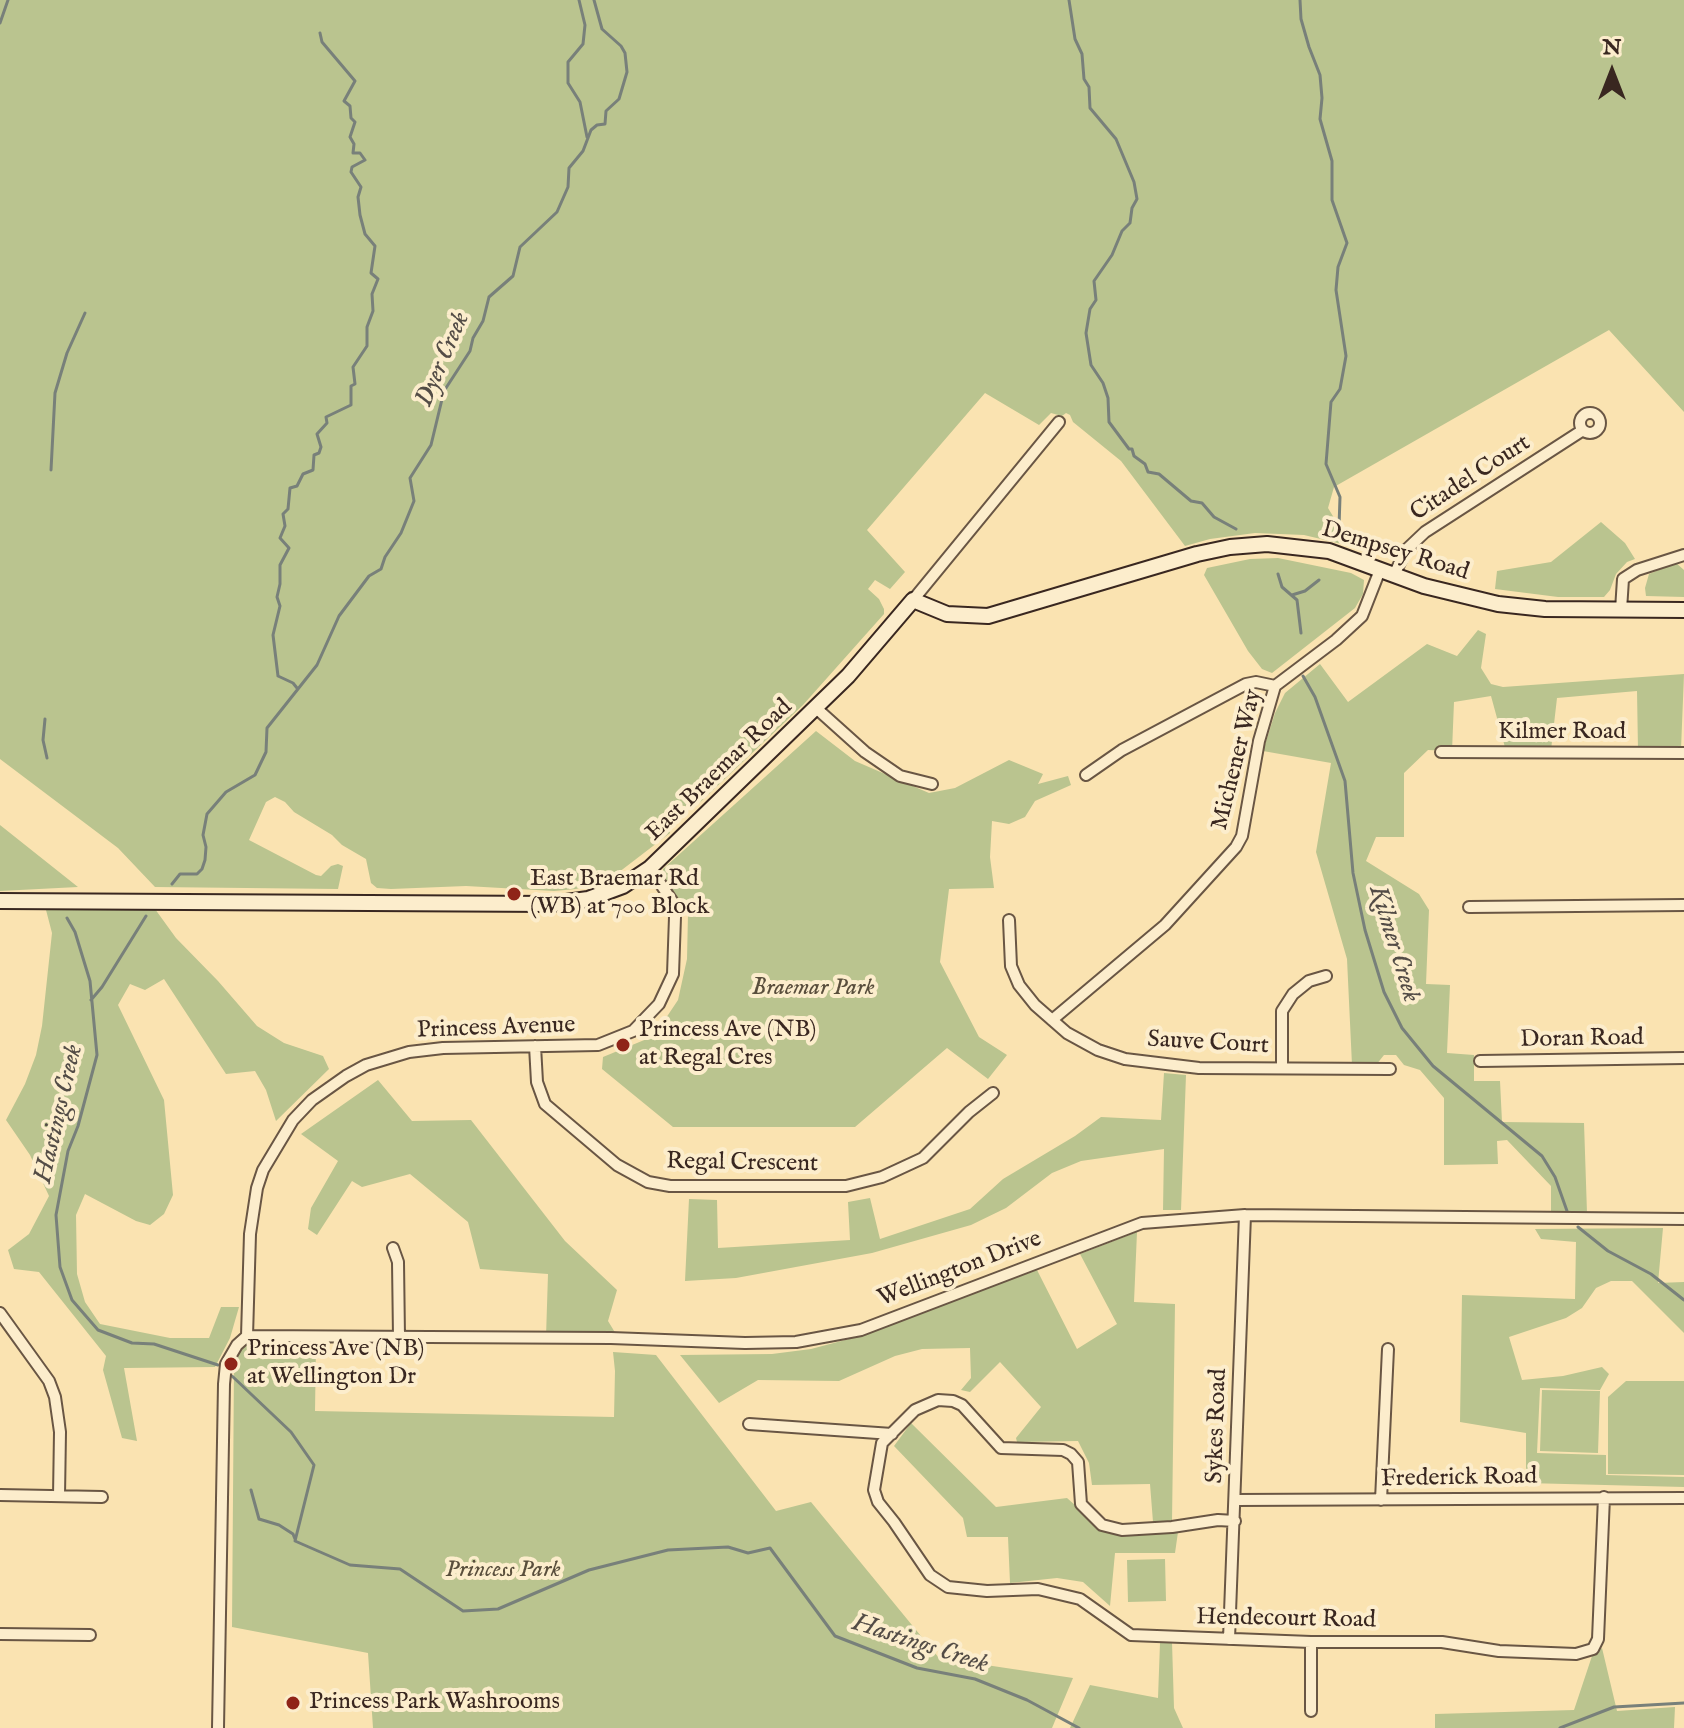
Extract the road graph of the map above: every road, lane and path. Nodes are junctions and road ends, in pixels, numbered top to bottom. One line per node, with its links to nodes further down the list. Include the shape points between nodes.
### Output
1 (1059, 422): 5 (street, East Braemar Road)
2 (1583, 430): 4 (street, Citadel Court, via 1425,532)
3 (1684, 555): 6 (street, via 1623,579)
4 (1387, 572): 5 (street, Dempsey Road, via 1306,547 1249,545 1197,554 988,616 947,614); 6 (street, Dempsey Road, via 1498,604); 8 (street, Michener Way, via 1362,616)
5 (913, 600): 9 (street, East Braemar Road)
6 (1621, 610): 7 (street, Dempsey Road)
7 (1684, 610)
8 (1275, 686): 12 (street, via 1246,684); 20 (street, Michener Way, via 1236,847 1165,925)
9 (816, 708): 13 (street, via 900,776); 14 (street, East Braemar Road)
10 (1441, 752): 11 (street, Kilmer Road)
11 (1684, 753)
12 (1086, 775)
13 (932, 784)
14 (650, 868): 15 (street, East Braemar Road, via 604,894 552,904); 21 (street, Princess Avenue, via 672,901 675,917 673,974 659,1004 633,1031 598,1045)
15 (0, 901)
16 (1684, 905): 17 (street)
17 (1469, 907)
18 (1009, 920): 20 (street, Sauve Court, via 1011,966 1019,985)
19 (1326, 976): 24 (street, via 1309,981 1282,1011)
20 (1052, 1020): 24 (street, Sauve Court, via 1098,1050 1125,1059 1199,1068)
21 (535, 1046): 26 (street, Regal Crescent, via 537,1082 545,1104 617,1165 648,1182 670,1186 846,1186 882,1177 923,1158); 31 (street, Princess Avenue, via 409,1052 356,1070 312,1100 276,1146 257,1188)
22 (1684, 1058): 23 (street, Doran Road)
23 (1480, 1061)
24 (1282, 1068): 25 (street, Sauve Court)
25 (1390, 1069)
26 (993, 1093)
27 (1245, 1215): 28 (street, Wellington Drive); 32 (street, Wellington Drive, via 1142,1223 861,1330 796,1342); 41 (street, Sykes Road)
28 (1684, 1219)
29 (393, 1248): 32 (street, via 398,1262)
30 (0, 1313): 37 (street, via 55,1397)
31 (247, 1336): 32 (street, Wellington Drive); 49 (street, via 226,1364 224,1384)
32 (399, 1337)
33 (1388, 1349): 42 (street)
34 (749, 1424): 35 (street)
35 (892, 1434): 43 (street, via 915,1410 938,1400 953,1401 1001,1448 1071,1454 1078,1462 1081,1504 1102,1525 1122,1530); 46 (street, Hendecourt Road, via 882,1443 874,1490 878,1502 930,1575 948,1587 1038,1589 1080,1599 1131,1635)
36 (0, 1495): 37 (street)
37 (59, 1496): 38 (street)
38 (102, 1497)
39 (1604, 1497): 40 (street, Frederick Road); 42 (street, Frederick Road); 47 (street, Hendecourt Road, via 1600,1625 1593,1649 1585,1653 1499,1651 1442,1642)
40 (1684, 1498)
41 (1235, 1500): 42 (street, Frederick Road); 43 (street, Sykes Road)
42 (1381, 1500)
43 (1235, 1521): 46 (street, Sykes Road)
44 (0, 1634): 45 (street)
45 (90, 1635)
46 (1229, 1639): 47 (street, Hendecourt Road)
47 (1311, 1642): 48 (street)
48 (1311, 1711)
49 (218, 1728)

